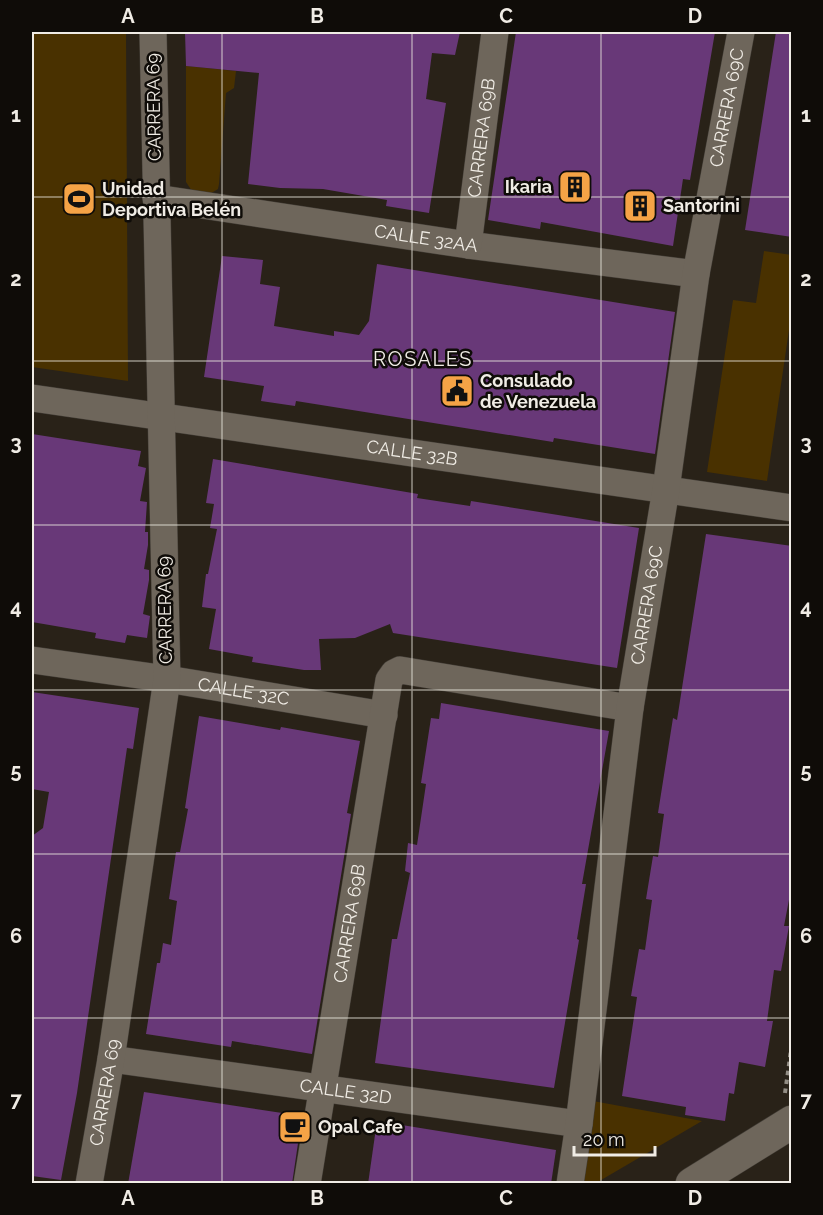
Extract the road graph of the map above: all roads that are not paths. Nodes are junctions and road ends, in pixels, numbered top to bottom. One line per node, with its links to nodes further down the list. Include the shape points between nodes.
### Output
1 (153, 32): 4 (street, CARRERA 69)
2 (495, 32): 5 (street, CARRERA 69B)
3 (741, 32): 6 (street, CARRERA 69C)
4 (156, 198): 5 (street, CALLE 32AA); 8 (street, CARRERA 69)
5 (468, 245): 6 (street, CALLE 32AA)
6 (696, 274): 9 (street, CARRERA 69C)
7 (32, 398): 8 (street, CALLE 32B)
8 (161, 417): 9 (street, CALLE 32B); 12 (street, CARRERA 69)
9 (666, 489): 10 (street, CALLE 32B); 13 (street, CARRERA 69C)
10 (792, 508)
11 (32, 660): 12 (street, CALLE 32C)
12 (167, 679): 14 (street, CALLE 32C); 15 (street, CARRERA 69)
13 (630, 708): 14 (street, CARRERA 69B, via 400,670 389,680); 18 (street, CARRERA 69C)
14 (384, 715): 16 (street, CARRERA 69B)
15 (111, 1059): 16 (street, CALLE 32D); 19 (street, CARRERA 69)
16 (323, 1088): 18 (street, CALLE 32D); 20 (street, CARRERA 69B)
17 (787, 1112): 22 (main road); 23 (main road)
18 (579, 1124): 21 (street, CARRERA 69C)
19 (89, 1184)
20 (307, 1184)
21 (570, 1184)
22 (692, 1184)
23 (714, 1184)

